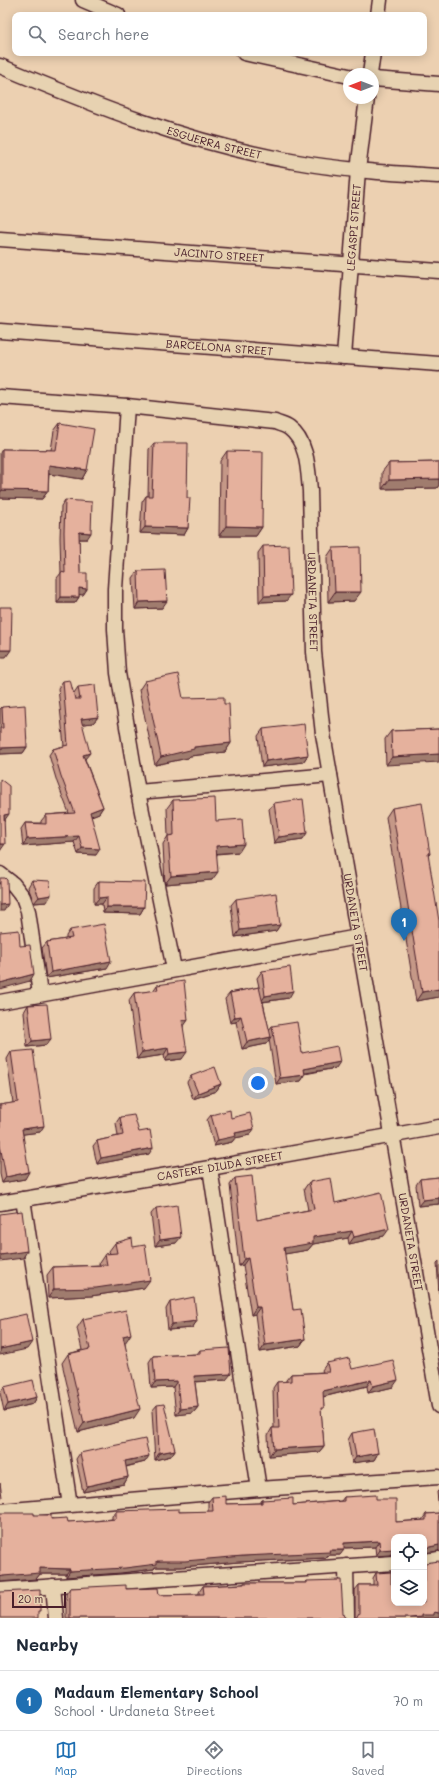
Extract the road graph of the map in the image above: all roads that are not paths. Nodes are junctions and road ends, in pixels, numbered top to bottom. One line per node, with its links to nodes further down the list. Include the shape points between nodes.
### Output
1 (83, 0): 3 (street)
2 (380, 0): 4 (street)
3 (111, 12)
4 (378, 12)
5 (258, 56): 9 (street)
6 (373, 56): 8 (street)
7 (0, 66): 13 (street, ESGUERRA STREET, via 72,97 204,141 291,161)
8 (371, 68)
9 (343, 75)
10 (379, 79): 11 (street)
11 (439, 84)
12 (366, 104): 13 (street, LEGASPI STREET)
13 (358, 170): 14 (street, ESGUERRA STREET); 16 (street, LEGASPI STREET)
14 (439, 176)
15 (0, 239): 16 (street, JACINTO STREET)
16 (350, 264): 17 (street, JACINTO STREET); 19 (street, LEGASPI STREET)
17 (439, 271)
18 (0, 331): 19 (street, BARCELONA STREET)
19 (344, 357): 20 (street, BARCELONA STREET)
20 (439, 364)
21 (0, 397): 22 (street)
22 (127, 406): 23 (street, URDANETA STREET, via 275,422 288,427 299,437 308,470 314,652); 24 (street, via 115,589 115,630 118,673)
23 (330, 775): 24 (street); 26 (street, URDANETA STREET)
24 (138, 792): 27 (street)
25 (0, 874): 28 (street, via 13,884 23,897 28,911)
26 (358, 937): 27 (street); 31 (street, URDANETA STREET)
27 (174, 969): 28 (street)
28 (40, 994): 29 (street)
29 (0, 1002)
30 (439, 1127): 31 (street, CASTERE DIUDA STREET)
31 (392, 1135): 32 (street, CASTERE DIUDA STREET); 35 (street, URDANETA STREET)
32 (210, 1168): 33 (street, CASTERE DIUDA STREET); 38 (street)
33 (23, 1199): 34 (street, CASTERE DIUDA STREET); 39 (street)
34 (0, 1203)
35 (433, 1333): 36 (street, URDANETA STREET)
36 (439, 1406)
37 (439, 1477): 38 (street)
38 (259, 1490): 39 (street)
39 (70, 1505): 40 (street)
40 (0, 1511)
41 (427, 1560): 42 (street)
42 (439, 1560)
43 (391, 1563): 44 (street)
44 (346, 1566): 45 (street); 48 (street)
45 (53, 1586): 46 (street); 47 (street)
46 (0, 1590)
47 (56, 1618)
48 (347, 1618)

